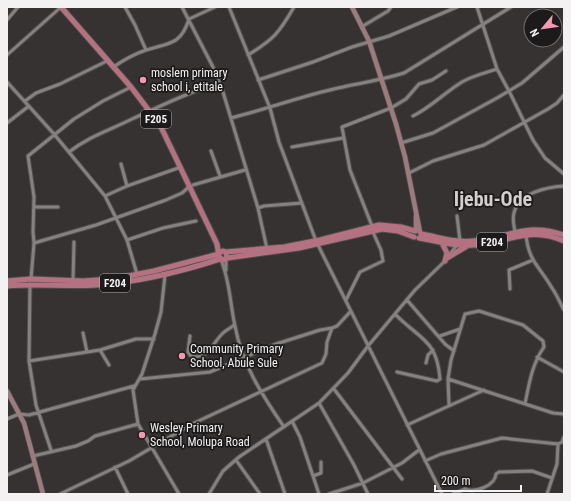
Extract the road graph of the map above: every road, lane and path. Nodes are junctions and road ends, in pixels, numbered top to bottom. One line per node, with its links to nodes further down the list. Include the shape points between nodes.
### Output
1 (18, 7): 13 (street)
2 (62, 7): 21 (street); 23 (main road, F205); 24 (main road, F205)
3 (125, 7): 20 (street)
4 (182, 7): 14 (street)
5 (214, 7): 14 (street)
6 (229, 7): 22 (street)
7 (294, 7): 22 (street, via 274,37)
8 (352, 7): 16 (street)
9 (392, 7): 16 (street)
10 (457, 7): 18 (street, via 411,28 379,40)
11 (477, 7): 17 (street)
12 (511, 7): 17 (street)
13 (13, 8): 15 (street)
14 (189, 19): 20 (street, via 185,31 178,39); 30 (street)
15 (7, 20)
16 (363, 26): 18 (street)
17 (481, 26): 25 (street); 27 (street, via 410,70)
18 (369, 41): 27 (street); 28 (street)
19 (564, 47): 32 (street)
20 (146, 50): 24 (street)
21 (7, 55)
22 (248, 55): 28 (street)
23 (107, 61): 31 (main road, F205); 34 (street, via 36,93)
24 (115, 66): 38 (main road, F205)
25 (497, 69): 32 (street); 39 (street, via 464,81 432,106)
26 (446, 71): 37 (street, via 432,80 419,84 406,99)
27 (382, 79): 36 (street, via 333,89); 37 (street)
28 (258, 80): 36 (street)
29 (7, 82): 34 (street)
30 (219, 83): 38 (street, via 190,92); 40 (street)
31 (131, 87): 38 (main road, F205); 43 (street, via 74,119)
32 (510, 91): 41 (street); 45 (street, via 441,130)
33 (564, 95): 41 (street, via 557,103)
34 (25, 101): 35 (street)
35 (29, 106): 42 (street); 43 (street)
36 (270, 108): 40 (street); 59 (street, via 279,142)
37 (391, 108): 44 (street, via 342,127); 45 (street)
38 (150, 110): 48 (street, via 83,141); 50 (main road, F205, via 163,129); 56 (main road, F205, via 165,128)
39 (413, 116)
40 (231, 118): 51 (street)
41 (524, 122): 52 (street, via 484,145 433,161); 53 (street, via 541,154)
42 (7, 123)
43 (54, 134): 48 (street); 60 (street, via 26,158 33,188)
44 (343, 138): 46 (street); 66 (street, via 350,170)
45 (401, 143): 52 (street)
46 (292, 147)
47 (211, 151): 54 (street)
48 (69, 152): 58 (street)
49 (121, 164): 55 (street)
50 (180, 167): 55 (street); 56 (main road, F205)
51 (245, 170): 54 (street); 62 (street)
52 (409, 173): 68 (street)
53 (564, 174)
54 (220, 176): 56 (street)
55 (127, 186): 58 (street)
56 (191, 186): 64 (street, via 171,198); 80 (main road, F205)
57 (564, 186): 67 (street, via 542,190 520,201 514,213)
58 (105, 196): 64 (street)
59 (302, 203): 62 (street); 75 (street)
60 (34, 207): 61 (street); 74 (street)
61 (58, 207)
62 (258, 208): 79 (street)
63 (457, 216): 76 (street)
64 (116, 217): 71 (street); 74 (street)
65 (196, 221): 71 (street, via 163,228)
66 (372, 228): 68 (main road, F204); 75 (main road, F204); 90 (street, via 383,261 360,272)
67 (515, 232): 70 (main road, F204, via 540,228); 76 (main road, F204)
68 (418, 234): 76 (main road, F204); 77 (main road, F204)
69 (526, 234): 72 (main road, F204, via 542,234); 78 (main road, F204, via 480,245); 82 (street)
70 (564, 235)
71 (127, 240): 84 (street)
72 (564, 241)
73 (74, 242): 87 (street)
74 (34, 243): 86 (street)
75 (317, 243): 79 (main road, F204); 80 (main road, F204); 90 (street)
76 (459, 243): 77 (main road, F204); 78 (main road, F204); 81 (street)
77 (442, 244): 81 (main road, via 447,253)
78 (467, 245): 81 (main road)
79 (267, 249): 80 (main road, F204)
80 (223, 256): 83 (main road, F204); 84 (main road, F204); 95 (street)
81 (446, 259): 91 (street)
82 (533, 260): 89 (street, via 508,270); 92 (street)
83 (165, 273): 86 (main road, F204, via 138,280 96,285); 101 (street, via 161,312)
84 (137, 274): 87 (main road, F204, via 102,280)
85 (7, 281): 86 (main road, F204)
86 (30, 281): 87 (main road, F204); 88 (main road, F204); 109 (street)
87 (73, 281)
88 (7, 286)
89 (510, 290)
90 (346, 300): 93 (street)
91 (407, 300): 94 (street); 100 (street)
92 (564, 310)
93 (351, 312): 96 (street); 102 (street)
94 (395, 314): 102 (street); 104 (street, via 420,334)
95 (234, 325): 99 (street, via 224,331 201,357 191,356 188,352); 107 (street)
96 (332, 328): 107 (street); 120 (street, via 324,361)
97 (460, 329): 100 (street); 105 (street); 108 (street, via 466,314 479,311 523,325 544,344)
98 (83, 333): 106 (street)
99 (190, 336)
100 (440, 336): 105 (street)
101 (154, 339): 103 (street, via 136,340); 114 (street)
102 (368, 346): 117 (street); 130 (street)
103 (100, 350): 106 (street); 111 (street)
104 (433, 350): 110 (street, via 428,354); 112 (street, via 439,361 440,380 421,379)
105 (454, 351): 115 (street)
106 (87, 352): 109 (street)
107 (244, 356): 114 (street, via 210,372); 120 (street)
108 (537, 357): 113 (street); 122 (street)
109 (29, 361): 124 (street)
110 (426, 363)
111 (109, 365)
112 (397, 372)
113 (564, 372)
114 (140, 379): 116 (street)
115 (448, 379): 119 (street); 123 (street)
116 (134, 386): 124 (street); 129 (street)
117 (334, 389): 121 (street); 144 (street)
118 (7, 390): 125 (street)
119 (484, 390): 122 (street); 123 (street)
120 (261, 392): 131 (street); 135 (street, via 192,424)
121 (319, 403): 128 (street); 149 (street)
122 (525, 404): 126 (street)
123 (449, 405): 130 (street)
124 (38, 412): 125 (street, via 29,415); 136 (street)
125 (19, 414): 127 (street); 138 (street)
126 (564, 414)
127 (7, 419)
128 (292, 421): 131 (street); 146 (street)
129 (138, 424): 135 (street); 136 (street, via 95,436 76,446)
130 (407, 425): 137 (street)
131 (284, 427): 133 (street)
132 (564, 437): 134 (street)
133 (266, 440): 139 (street, via 259,442); 156 (street)
134 (558, 444): 140 (street, via 502,438 441,454); 147 (street)
135 (152, 448): 143 (street); 153 (street)
136 (51, 450): 138 (street)
137 (419, 450): 140 (street); 144 (street)
138 (33, 456): 142 (street)
139 (236, 460): 154 (street, via 223,471); 155 (street)
140 (425, 461): 160 (street)
141 (321, 462): 146 (street, via 321,473)
142 (34, 464): 145 (street); 150 (street)
143 (115, 467): 151 (street); 152 (street)
144 (393, 467): 148 (street); 149 (street)
145 (7, 475)
146 (313, 476): 157 (street)
147 (552, 478): 161 (street, via 532,470 500,472 487,486 465,489); 162 (street)
148 (402, 479)
149 (363, 483): 158 (street); 159 (street)
150 (43, 494)
151 (60, 494)
152 (128, 494)
153 (179, 494)
154 (209, 494)
155 (260, 494)
156 (285, 494)
157 (319, 494)
158 (329, 494)
159 (368, 494)
160 (442, 494)
161 (453, 494)
162 (547, 494)

